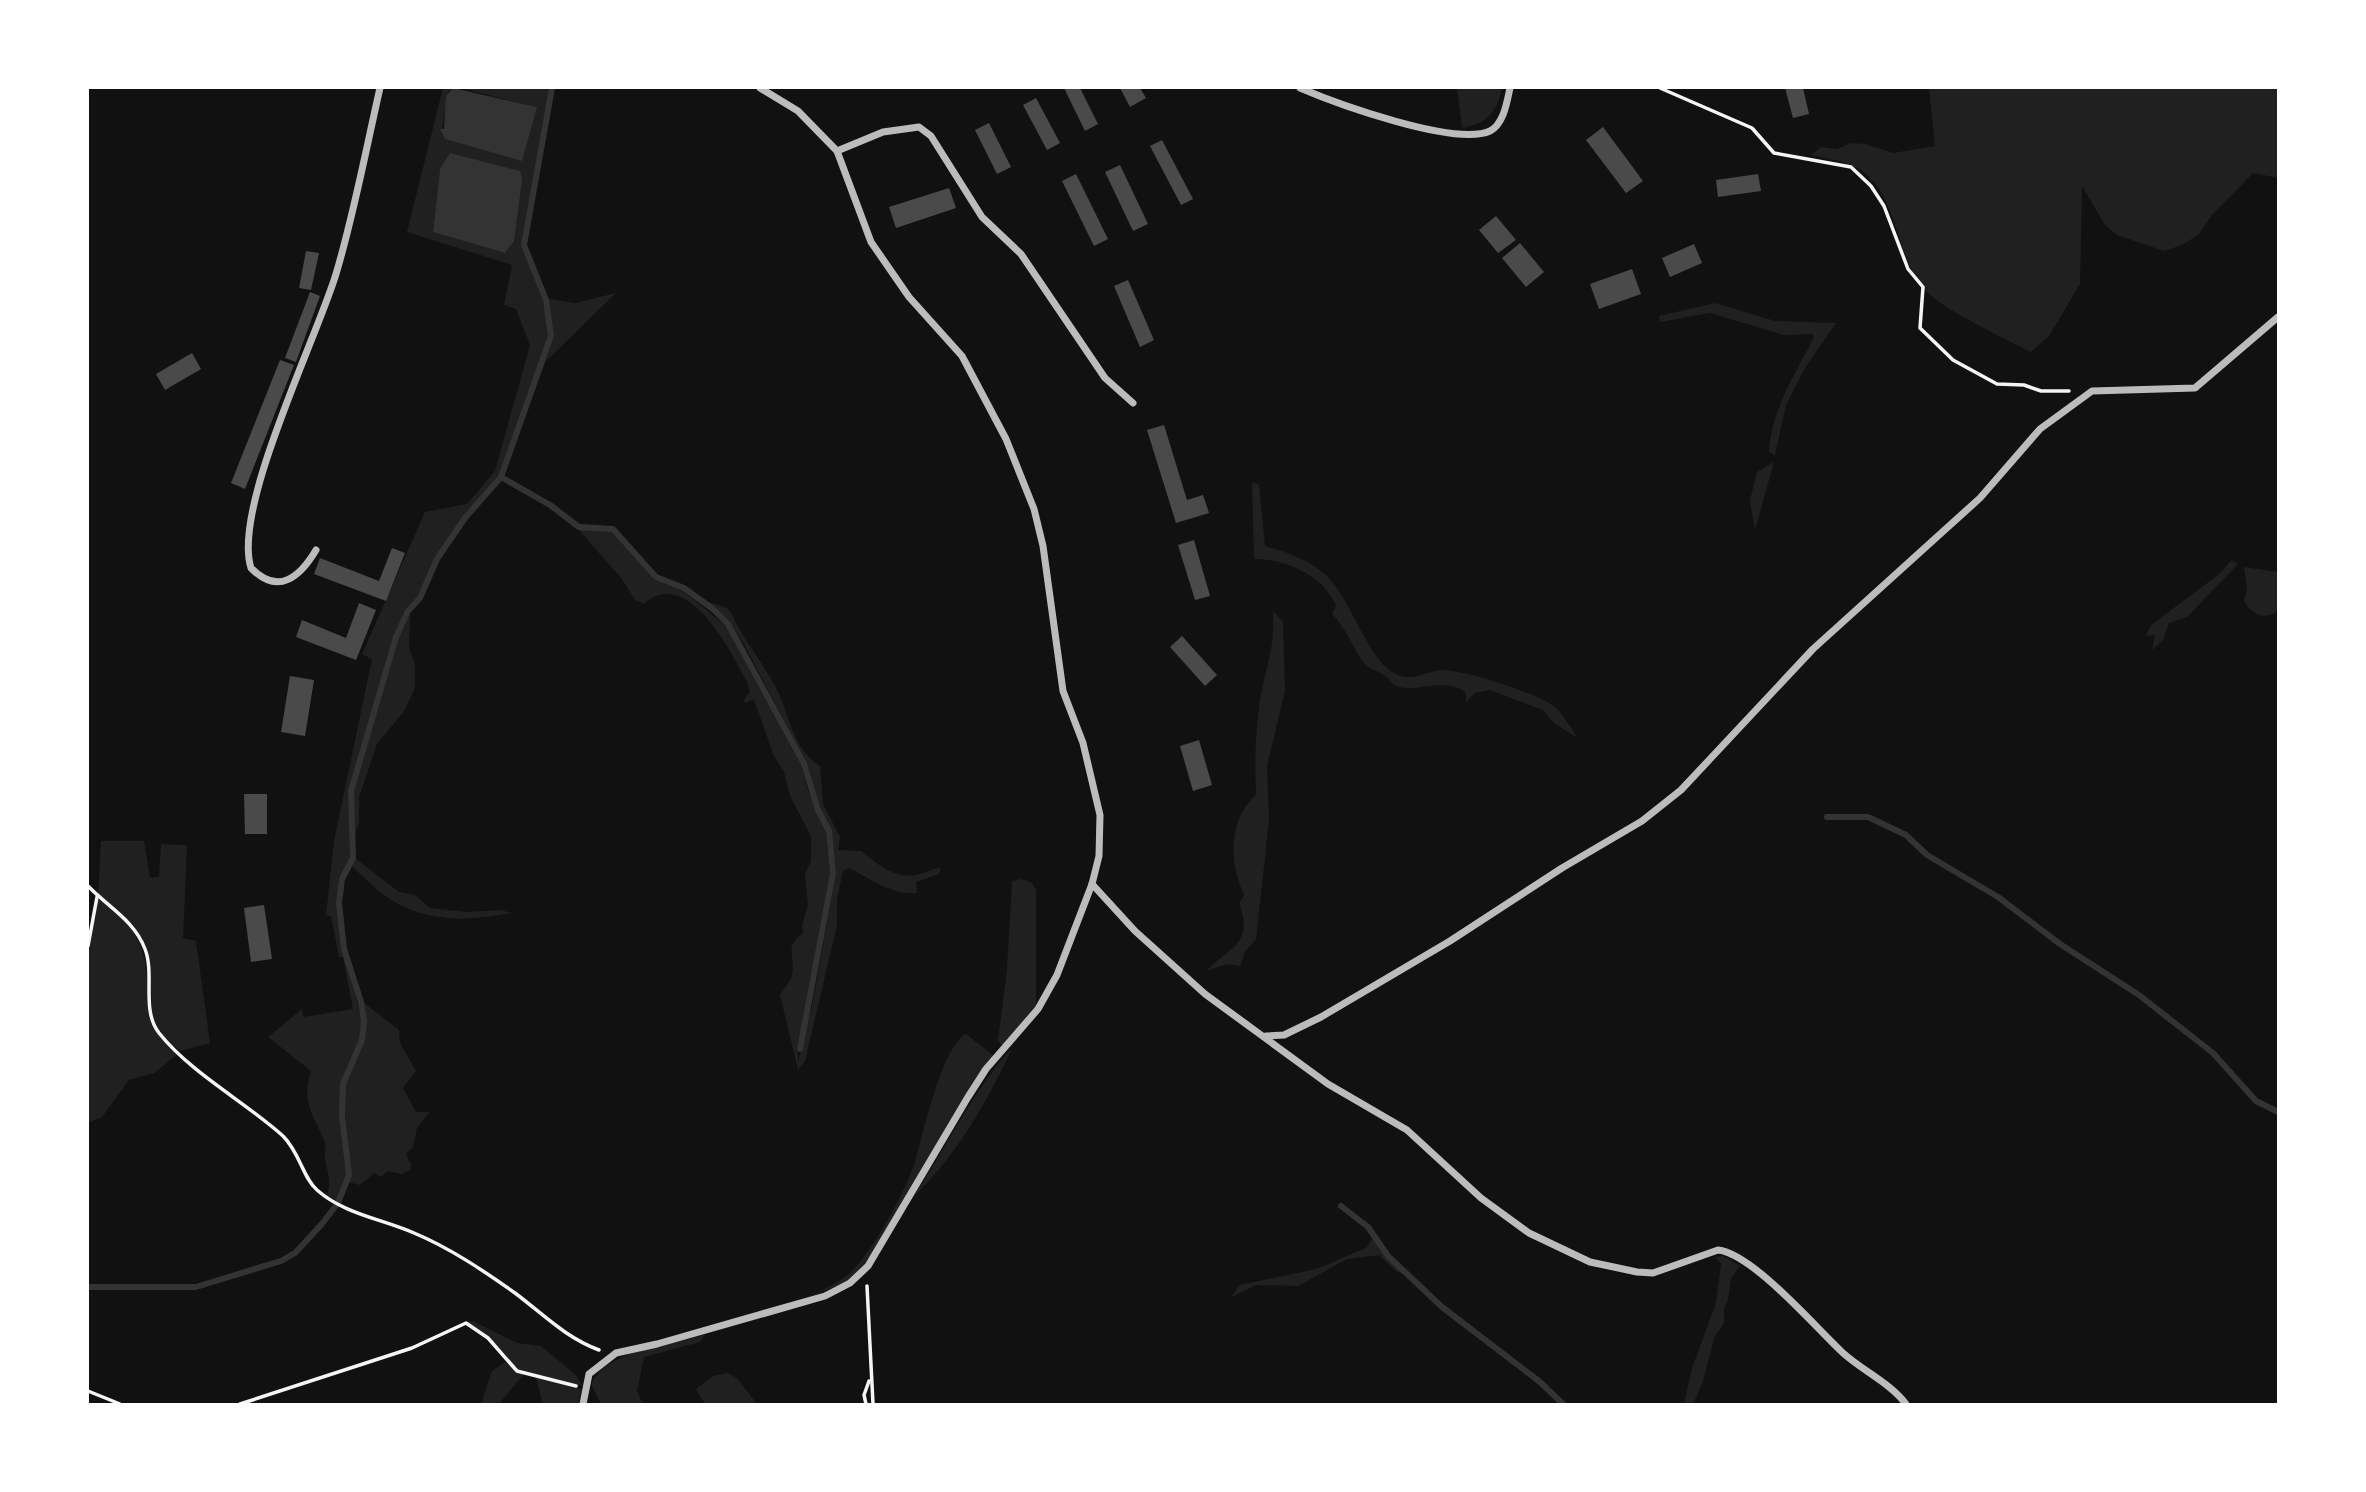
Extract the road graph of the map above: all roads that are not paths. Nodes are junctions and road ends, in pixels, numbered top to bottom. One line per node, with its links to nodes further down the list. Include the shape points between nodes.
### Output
1 (380, 88): 8 (street, via 337,270 256,488 248,533 251,568 270,581 291,579 303,572)
2 (760, 88): 5 (street, via 798,111)
3 (1300, 88): 4 (street, via 1412,124 1482,133 1493,130 1501,119)
4 (1510, 88)
5 (836, 151): 7 (street, via 883,132 919,127 931,136 982,217 1021,254 1105,378); 9 (street, via 871,242 909,297 962,356 1025,481 1043,546 1063,691 1100,815 1099,856)
6 (2278, 317): 10 (street, via 2195,388 2092,391 2040,429 1980,498 1822,640 1681,790 1642,821 1321,1017 1284,1035)
7 (1133, 402)
8 (316, 550)
9 (1092, 884): 10 (street, via 1176,971); 11 (street, via 1057,975 1038,1009 986,1069 867,1266 850,1283 825,1296 616,1353 589,1374)
10 (1266, 1036): 12 (street, via 1328,1084 1407,1130 1502,1214 1559,1249 1590,1262 1653,1273 1718,1250 1738,1257)
11 (584, 1404)
12 (1906, 1405)

